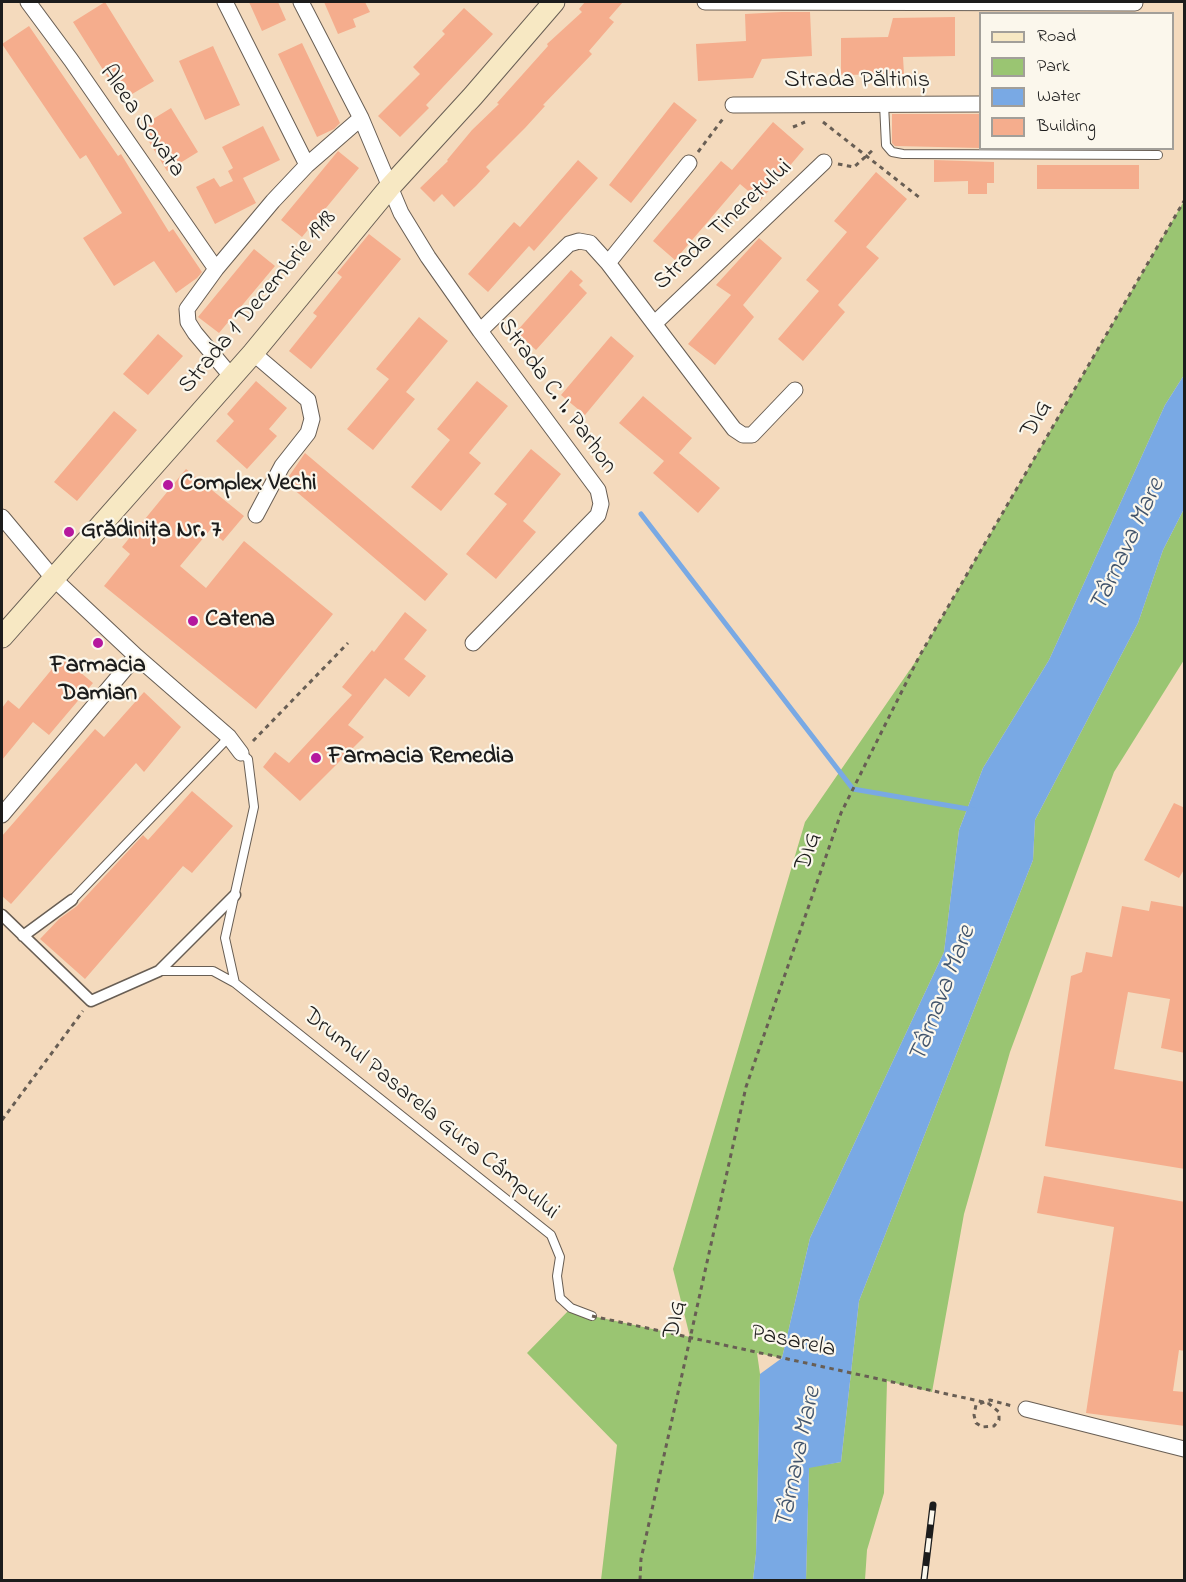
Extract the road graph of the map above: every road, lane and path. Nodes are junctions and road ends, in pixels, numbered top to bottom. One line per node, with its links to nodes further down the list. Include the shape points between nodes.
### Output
1 (28, 2): 25 (street, Aleea Sovata)
2 (225, 2): 20 (street)
3 (301, 2): 10 (street, Strada C. I. Parhon)
4 (554, 2): 21 (main road, Strada 1 Decembrie 1918)
5 (705, 2): 6 (street)
6 (1135, 6)
7 (884, 104): 8 (street, Strada Păltiniș); 9 (street, Strada Păltiniș); 14 (lane)
8 (979, 104)
9 (733, 105): 19 (path)
10 (362, 118): 20 (street); 21 (street, Strada C. I. Parhon)
11 (813, 119): 13 (path)
12 (819, 120): 17 (path)
13 (792, 127)
14 (886, 145): 15 (lane, via 892,152 903,154); 17 (path, via 874,148)
15 (1052, 152): 16 (lane)
16 (1158, 155)
17 (867, 156): 18 (path, via 854,167); 22 (path)
18 (824, 162): 26 (street, Strada Tineretului)
19 (689, 163): 24 (street)
20 (307, 165): 25 (street)
21 (389, 188): 27 (street, Strada C. I. Parhon, via 428,257); 28 (main road, Strada 1 Decembrie 1918)
22 (920, 198)
23 (1185, 201): 52 (path, DIG, via 920,655 841,813 746,1087 641,1559)
24 (608, 263): 26 (street, Strada Tineretului); 27 (street, Strada Tineretului, via 590,243 579,240 569,244)
25 (216, 269): 29 (street, via 187,309 188,322)
26 (655, 322): 30 (street, Strada Tineretului, via 734,429 743,435 752,435)
27 (480, 331): 36 (street, Strada C. I. Parhon, via 598,490 601,504 598,515)
28 (253, 353): 29 (main road, Strada 1 Decembrie 1918); 31 (street, via 308,400 312,419 308,434 282,466)
29 (231, 376): 33 (main road, Strada 1 Decembrie 1918)
30 (795, 390)
31 (256, 515)
32 (2, 517): 33 (street)
33 (53, 578): 34 (main road, Strada 1 Decembrie 1918); 37 (street)
34 (2, 636)
35 (348, 643): 39 (path)
36 (473, 643)
37 (136, 656): 38 (street); 40 (street)
38 (229, 737): 39 (street); 42 (lane)
39 (241, 753): 41 (lane, via 248,759 254,807)
40 (2, 815)
41 (235, 895): 45 (street); 46 (lane, via 225,938)
42 (72, 900): 44 (street)
43 (2, 915): 44 (street)
44 (22, 936): 47 (street)
45 (159, 971): 46 (lane, via 213,971); 47 (street)
46 (235, 983): 49 (lane, Drumul Pasarela Gura Câmpului, via 551,1236 560,1257 560,1298 571,1308)
47 (91, 1001): 48 (path)
48 (2, 1120)
49 (592, 1316): 50 (path, Pasarela, bridge, via 988,1403 999,1412 999,1420 994,1426 982,1427 976,1423 976,1405 990,1400)
50 (1026, 1410): 51 (street)
51 (1185, 1449)
52 (640, 1581)

